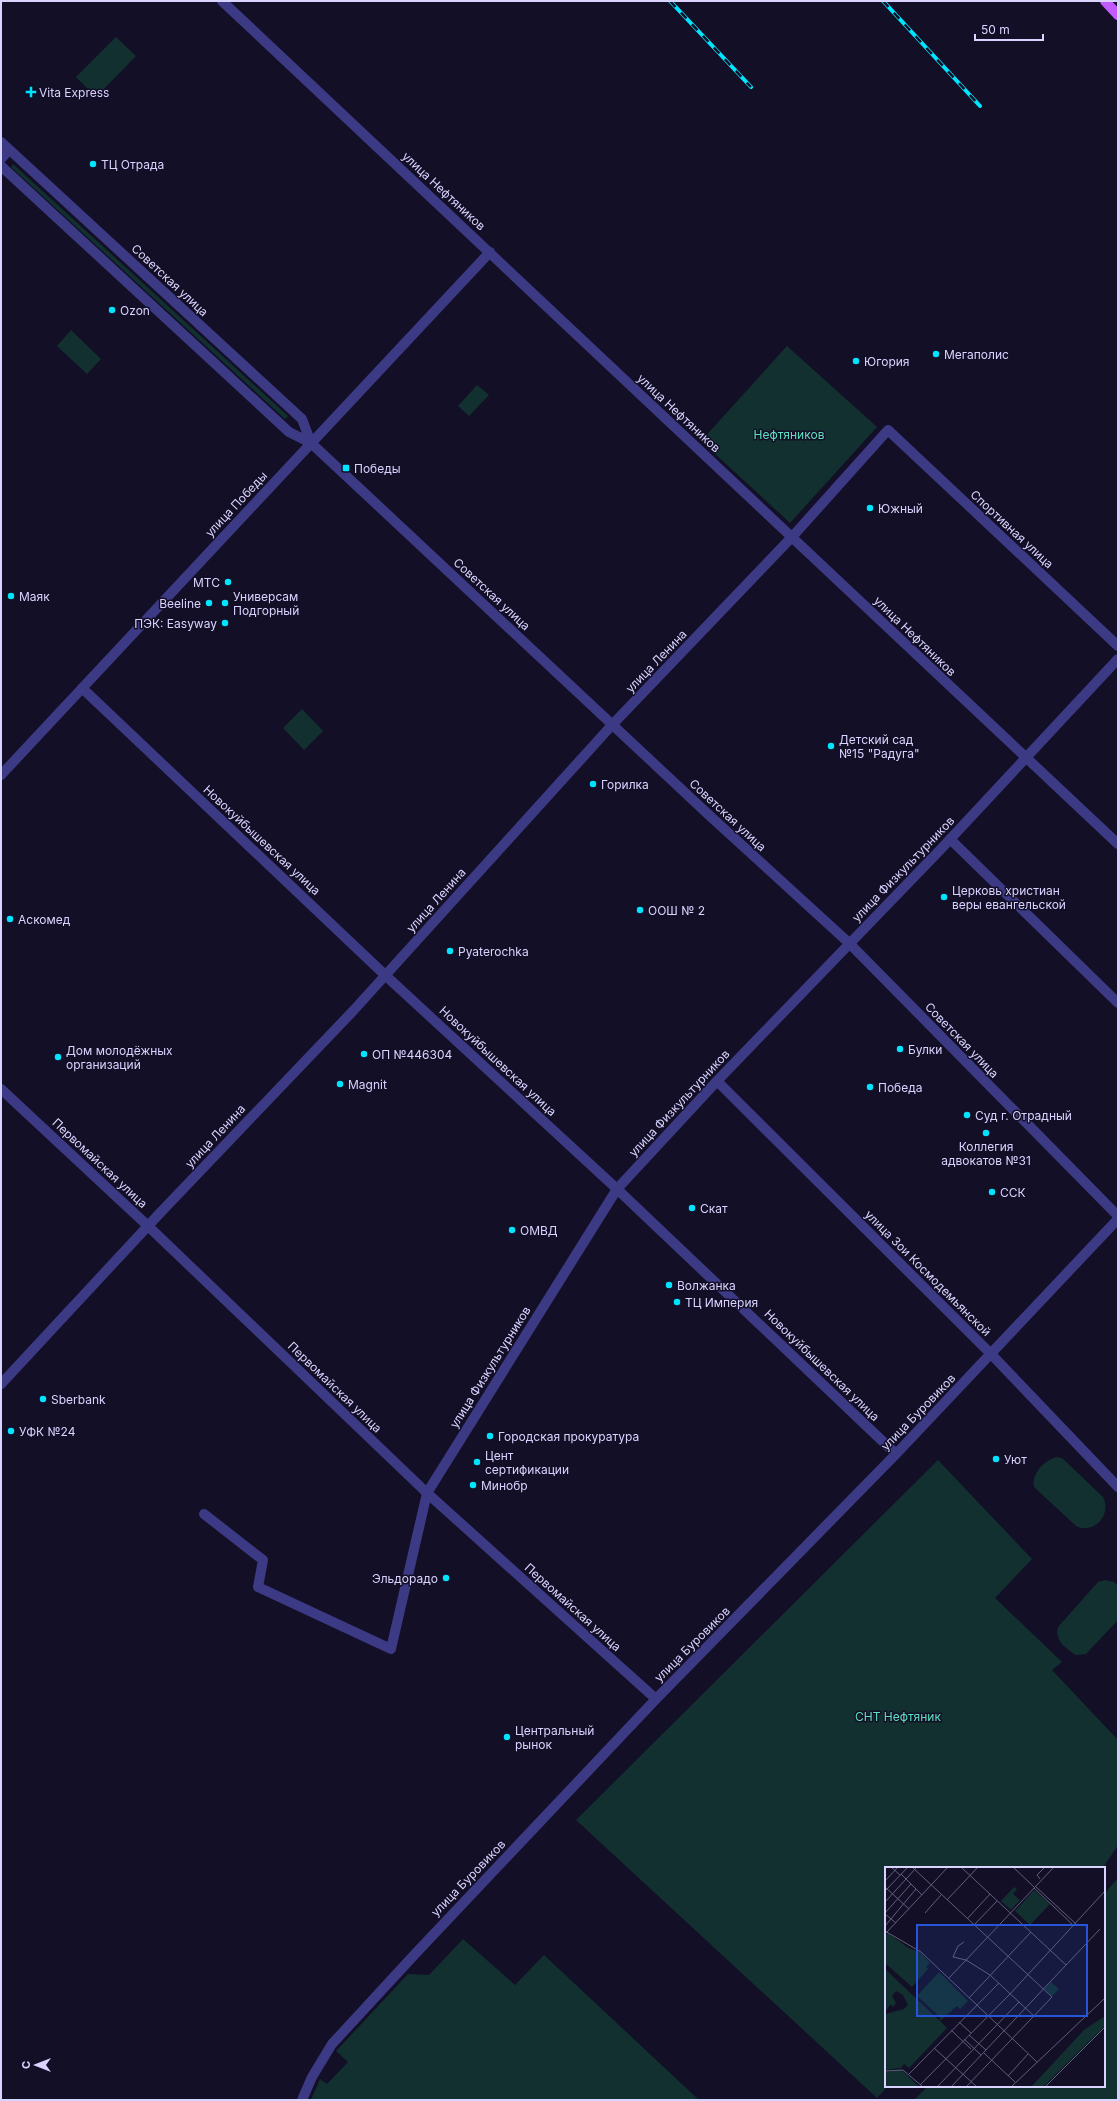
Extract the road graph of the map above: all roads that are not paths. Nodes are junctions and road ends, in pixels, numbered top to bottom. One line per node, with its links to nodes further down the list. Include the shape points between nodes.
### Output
1 (222, 1): 8 (street, улица Нефтяников)
2 (1105, 1): 3 (main road)
3 (1118, 15)
4 (1, 142): 5 (street, Советская улица)
5 (9, 150): 6 (street); 10 (street, Советская улица, via 302,419)
6 (1, 159)
7 (1, 166): 10 (street, Советская улица, via 288,432)
8 (490, 252): 10 (street, улица Победы); 11 (street, улица Нефтяников)
9 (888, 430): 11 (street, улица Ленина); 12 (street, Спортивная улица)
10 (311, 443): 14 (street, улица Победы); 15 (street, Советская улица)
11 (792, 537): 15 (street, улица Ленина); 16 (street, улица Нефтяников)
12 (1118, 646)
13 (1118, 659): 16 (street, улица Физкультурников)
14 (82, 688): 17 (street, улица Победы); 21 (street, Новокуйбышевская улица)
15 (612, 724): 20 (street, Советская улица); 21 (street, улица Ленина)
16 (1025, 758): 18 (street, улица Физкультурников); 19 (street, улица Нефтяников)
17 (1, 775)
18 (950, 839): 20 (street, улица Физкультурников); 22 (street)
19 (1118, 844)
20 (849, 943): 23 (street, улица Физкультурников); 26 (street, Советская улица)
21 (385, 975): 25 (street, Новокуйбышевская улица); 27 (street, улица Ленина, via 353,1012)
22 (1118, 1003)
23 (717, 1081): 25 (street, улица Физкультурников); 28 (street, улица Зои Космодемьянской)
24 (1, 1089): 27 (street, Первомайская улица)
25 (617, 1189): 30 (street, Новокуйбышевская улица); 32 (street, улица Физкультурников)
26 (1118, 1217): 28 (street, улица Буровиков)
27 (148, 1226): 29 (street, улица Ленина); 32 (street, Первомайская улица)
28 (991, 1354): 30 (street, улица Буровиков); 31 (street, улица Зои Космодемьянской)
29 (1, 1384)
30 (896, 1454): 34 (street, улица Буровиков)
31 (1118, 1487)
32 (427, 1493): 33 (street, улица Физкультурников, via 391,1650 258,1587 263,1560); 34 (street, Первомайская улица)
33 (204, 1514)
34 (656, 1699): 35 (street, улица Буровиков, via 332,2044 312,2077)
35 (302, 2100)

